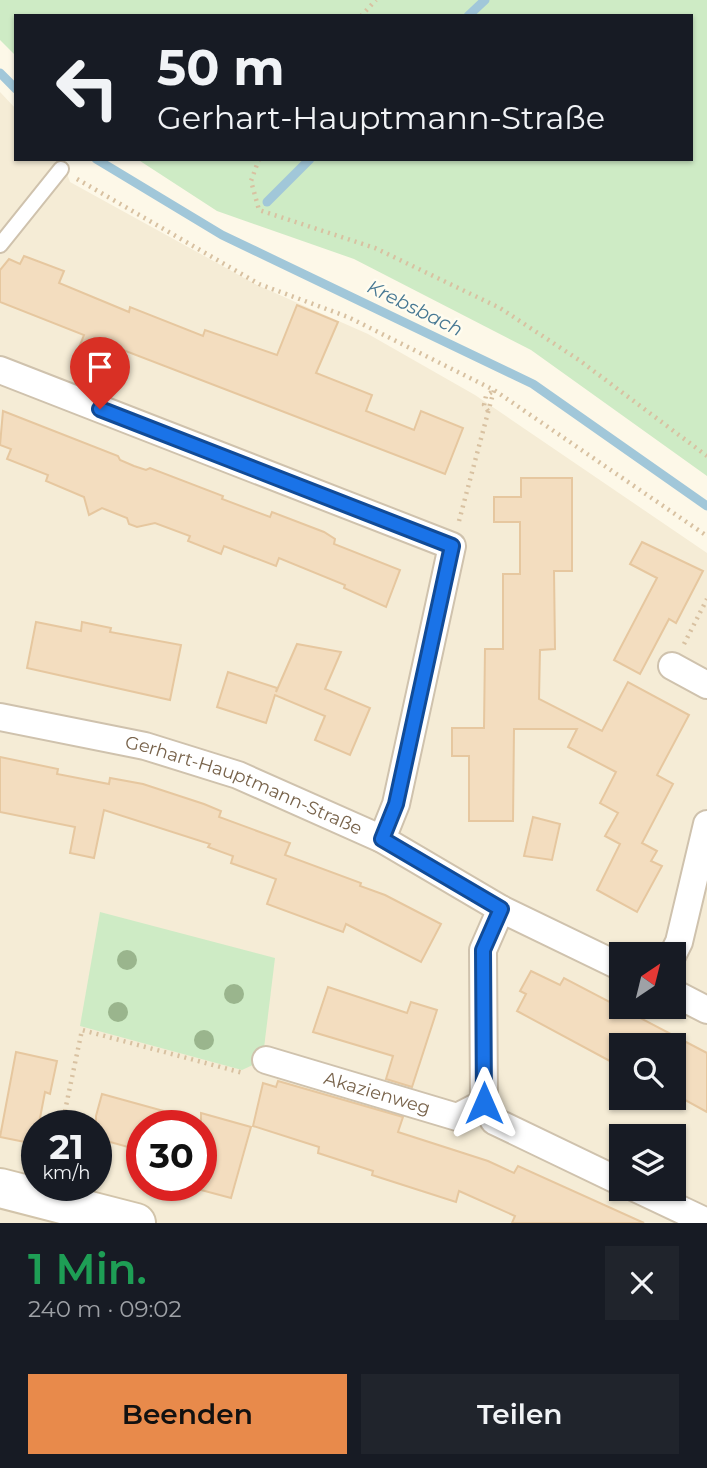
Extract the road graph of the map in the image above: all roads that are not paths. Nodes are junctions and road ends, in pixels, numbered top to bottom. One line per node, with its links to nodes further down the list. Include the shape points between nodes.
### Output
1 (61, 169): 2 (lane)
2 (0, 246)
3 (0, 370): 8 (street, via 452,546 396,804)
4 (672, 666): 5 (street)
5 (707, 685)
6 (0, 717): 8 (street, Gerhart-Hauptmann-Straße, via 145,746 238,775)
7 (707, 824): 10 (street)
8 (382, 839): 9 (street, Gerhart-Hauptmann-Straße)
9 (501, 909): 11 (street, Gerhart-Hauptmann-Straße); 15 (street, via 483,950)
10 (679, 942)
11 (609, 961)
12 (686, 999): 13 (street)
13 (707, 1010)
14 (266, 1060): 15 (street, Akazienweg, via 457,1117)
15 (484, 1103): 16 (street, via 494,1121)
16 (609, 1176)
17 (0, 1188): 20 (main road)
18 (663, 1201): 19 (street)
19 (707, 1222)
20 (136, 1223)

